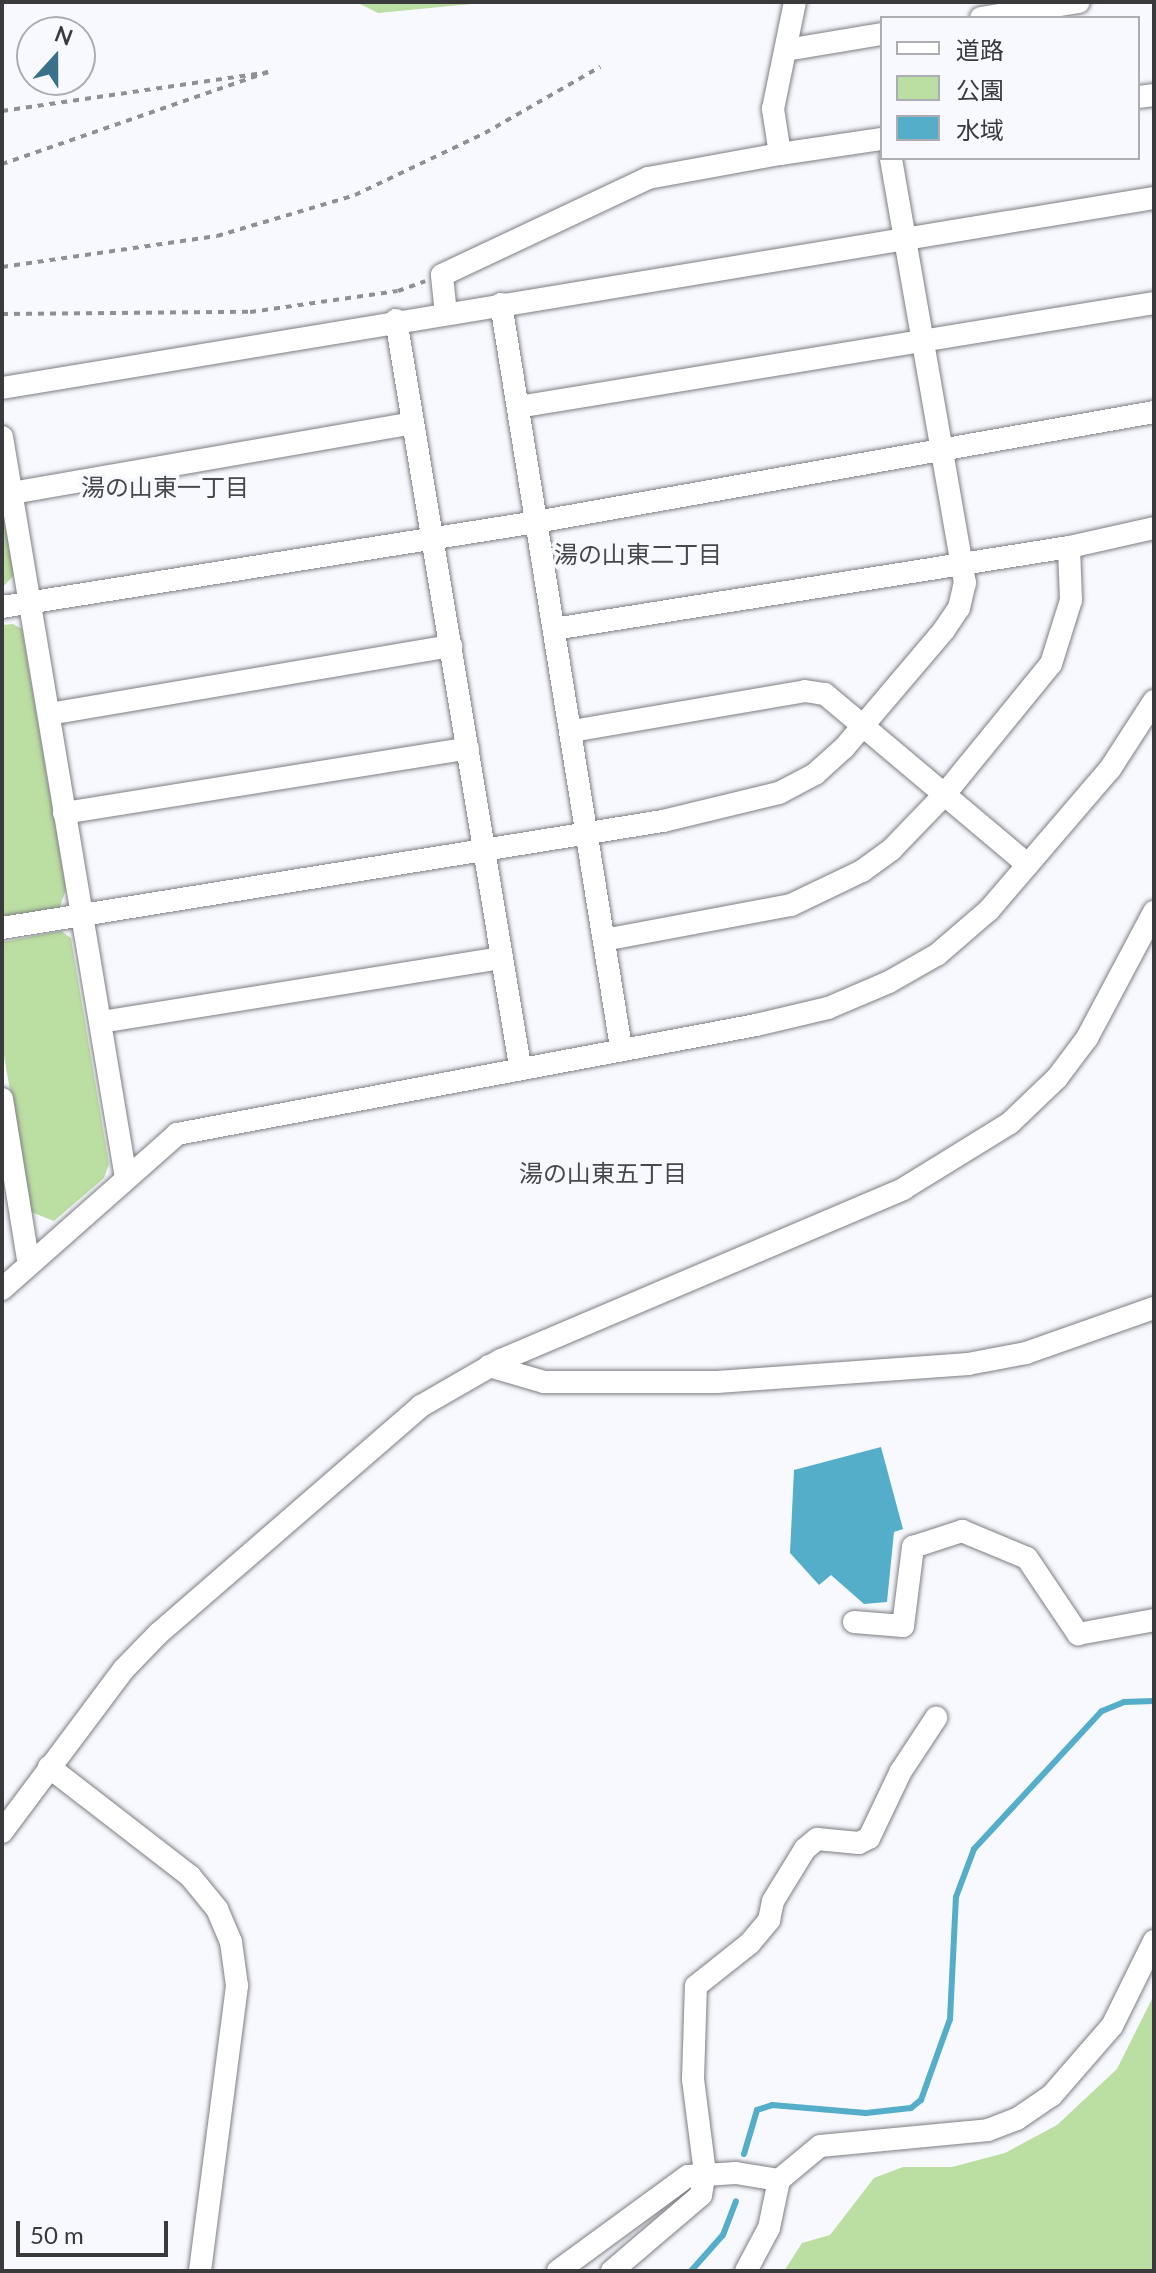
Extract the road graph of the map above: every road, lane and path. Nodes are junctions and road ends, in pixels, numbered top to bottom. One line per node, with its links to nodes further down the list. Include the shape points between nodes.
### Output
1 (795, 2): 5 (street)
2 (1079, 2): 3 (street)
3 (993, 16)
4 (880, 34): 5 (street)
5 (786, 50): 9 (street, via 773,109)
6 (600, 67): 14 (path, via 485,133 355,195 217,236)
7 (2, 111): 11 (path, via 268,72)
8 (880, 139): 9 (street)
9 (780, 154): 15 (street, via 648,178)
10 (891, 160): 13 (street)
11 (2, 164)
12 (1154, 198): 13 (street)
13 (907, 239): 17 (street); 21 (street)
14 (2, 267)
15 (442, 275): 18 (path, via 398,291 250,312); 19 (street)
16 (1154, 303): 21 (street)
17 (501, 304): 19 (street); 23 (street)
18 (2, 314)
19 (446, 314): 20 (street)
20 (396, 320): 22 (street); 25 (street)
21 (921, 341): 23 (street); 27 (street)
22 (2, 388)
23 (518, 407): 29 (street)
24 (1154, 412): 27 (street)
25 (412, 423): 28 (street); 31 (street)
26 (2, 437): 28 (street)
27 (943, 451): 29 (street); 33 (street)
28 (12, 493): 34 (street)
29 (536, 522): 31 (street); 36 (street)
30 (1154, 528): 32 (street)
31 (433, 537): 34 (street); 37 (street)
32 (1069, 547): 33 (street); 43 (street, via 1071,600 1051,664)
33 (962, 563): 36 (street); 40 (street, via 965,583 959,608)
34 (30, 603): 35 (street); 39 (street)
35 (2, 607)
36 (554, 629): 41 (street)
37 (451, 646): 39 (street); 42 (street)
38 (1154, 701): 47 (street, via 1110,769)
39 (49, 714): 44 (street)
40 (865, 723): 41 (street, via 825,694 805,691); 43 (street); 45 (street, via 815,774 779,793)
41 (572, 731): 45 (street)
42 (468, 748): 44 (street); 46 (street)
43 (944, 795): 47 (street); 51 (street, via 862,871 791,905)
44 (64, 813): 49 (street)
45 (585, 835): 46 (street); 51 (street)
46 (486, 852): 49 (street); 52 (street)
47 (1028, 865): 54 (street, via 989,910 938,954 889,982 828,1008)
48 (1154, 912): 62 (street, via 1087,1038 1057,1078 1010,1123 903,1189)
49 (81, 918): 50 (street); 53 (street)
50 (2, 928)
51 (604, 940): 54 (street)
52 (502, 958): 53 (street); 55 (street)
53 (101, 1022): 58 (street)
54 (621, 1047): 55 (street)
55 (520, 1066): 58 (street, via 177,1134)
56 (2, 1099): 57 (street)
57 (6, 1138): 59 (street)
58 (126, 1178): 59 (street)
59 (29, 1265): 60 (street)
60 (2, 1289)
61 (1154, 1308): 62 (street, via 1026,1353 968,1364 838,1375 629,1382 544,1382)
62 (489, 1366): 66 (street, via 386,1432 159,1633)
63 (1154, 1620): 64 (street, via 1078,1634 1027,1558 962,1531 913,1547 903,1626)
64 (854, 1622)
65 (936, 1718): 69 (street, via 901,1771 869,1838 859,1843 817,1839 805,1849 773,1901 769,1920 750,1943 696,1986 693,2079)
66 (49, 1767): 67 (street); 71 (street, via 190,1876 217,1909 231,1942 237,1986)
67 (2, 1832)
68 (1154, 1941): 70 (street, via 1112,2026 1052,2095 1017,2119 962,2135 853,2139 820,2146)
69 (705, 2173): 70 (street); 72 (street, via 669,2188); 73 (street, via 693,2204)
70 (779, 2180): 74 (street, via 769,2228)
71 (199, 2270)
72 (558, 2271)
73 (612, 2271)
74 (746, 2271)

